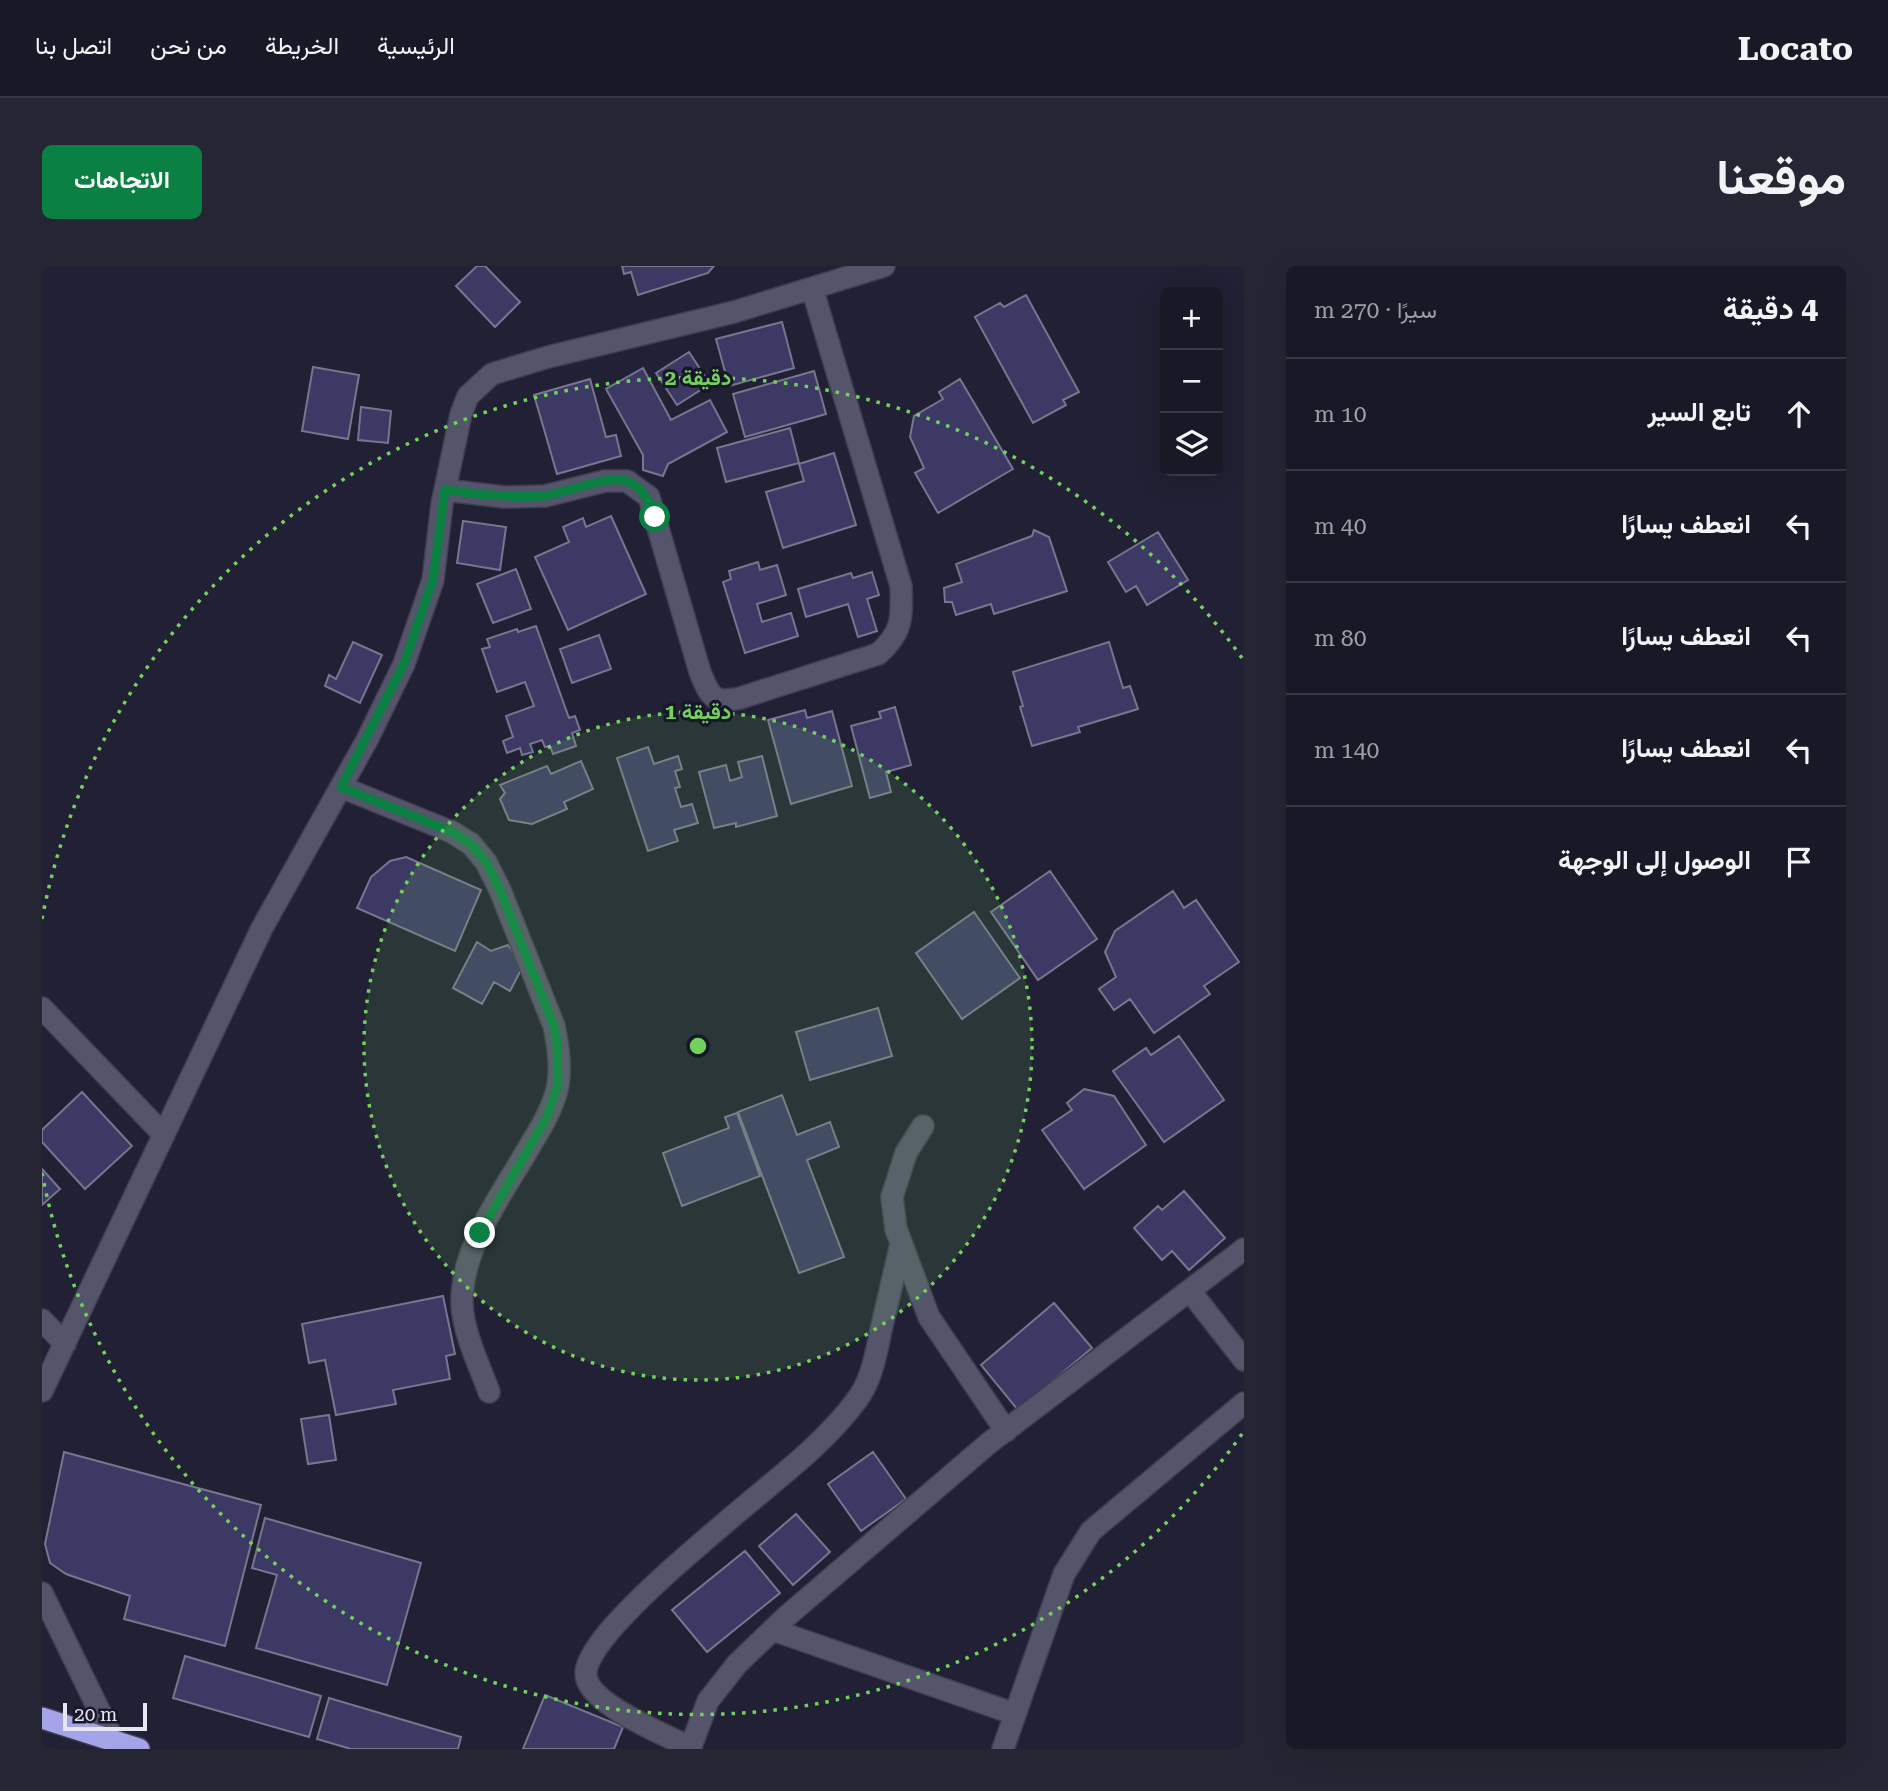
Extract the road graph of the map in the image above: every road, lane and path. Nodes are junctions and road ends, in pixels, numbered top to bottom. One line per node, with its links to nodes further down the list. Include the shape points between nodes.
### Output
1 (884, 266): 2 (street)
2 (812, 288): 3 (street, via 492,374 468,396); 3 (street, via 901,586 902,612 894,640 878,654 740,698 717,700 699,672 649,497 627,481 605,481 545,496)
3 (445, 490): 4 (street, via 433,580 404,664)
4 (341, 787): 7 (street, via 262,928); 15 (street, via 471,844 500,890 554,1026 558,1085 547,1117 480,1233 464,1272 462,1306)
5 (42, 1008): 7 (street)
6 (923, 1126): 8 (street, via 906,1153 892,1197)
7 (164, 1135): 12 (street)
8 (901, 1244): 17 (street, via 929,1317); 23 (street, via 873,1369 857,1400 813,1448 664,1575 610,1633 585,1673 588,1686 614,1708)
9 (1244, 1249): 10 (street)
10 (1190, 1291): 13 (street); 17 (street)
11 (42, 1320): 12 (street)
12 (65, 1343): 14 (street)
13 (1244, 1360)
14 (42, 1391)
15 (489, 1392)
16 (1244, 1403): 20 (street, via 1091,1531 1064,1574)
17 (1006, 1431): 19 (street)
18 (42, 1593): 22 (street)
19 (773, 1630): 20 (street); 23 (street, via 737,1664 708,1701)
20 (1015, 1714): 25 (street)
21 (42, 1718): 22 (highway)
22 (114, 1741): 24 (highway)
23 (691, 1748)
24 (139, 1749)
25 (1003, 1749)

